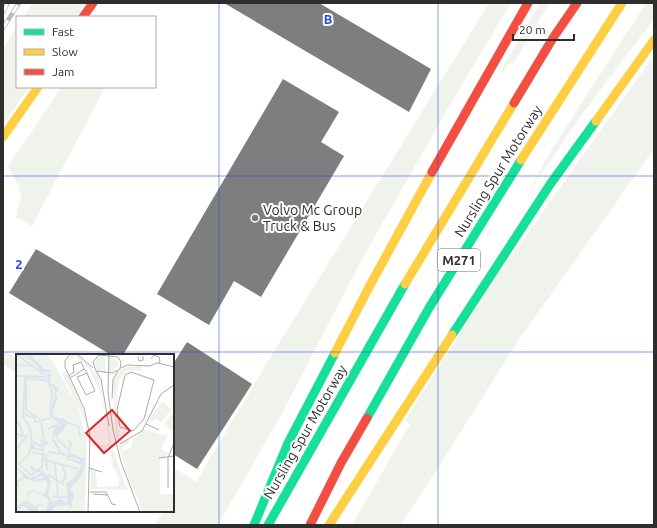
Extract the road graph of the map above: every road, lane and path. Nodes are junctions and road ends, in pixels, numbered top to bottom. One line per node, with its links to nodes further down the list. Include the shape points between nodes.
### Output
1 (92, 3): 5 (main road)
2 (528, 3): 9 (main road, via 368,289 288,443)
3 (577, 3): 10 (main road, Nursling Spur Motorway / M271, via 552,38 417,263)
4 (622, 3): 11 (main road, Nursling Spur Motorway / M271, via 528,148 430,308 341,463)
5 (84, 16)
6 (654, 40): 12 (main road, M271, via 552,183)
7 (37, 88): 8 (main road)
8 (3, 137)
9 (254, 525)
10 (268, 525)
11 (310, 525)
12 (329, 525)

